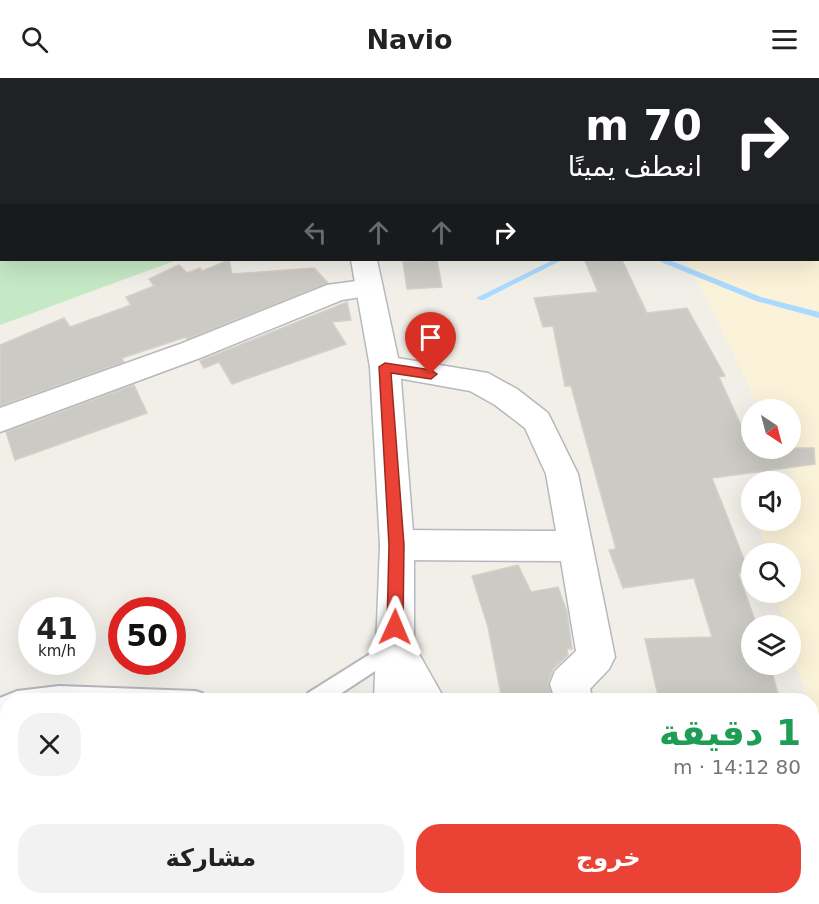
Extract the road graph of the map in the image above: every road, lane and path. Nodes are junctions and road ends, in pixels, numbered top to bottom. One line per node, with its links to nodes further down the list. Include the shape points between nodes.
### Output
1 (368, 269): 2 (street); 3 (street, via 337,291 291,312)
2 (385, 367): 4 (street); 5 (street, via 477,381 537,421 562,474)
3 (0, 420)
4 (397, 545): 5 (street); 6 (street)
5 (575, 546): 10 (street, via 596,657 569,684)
6 (395, 648): 7 (lane); 8 (street); 9 (street)
7 (326, 693)
8 (394, 693)
9 (422, 693)
10 (572, 693)

